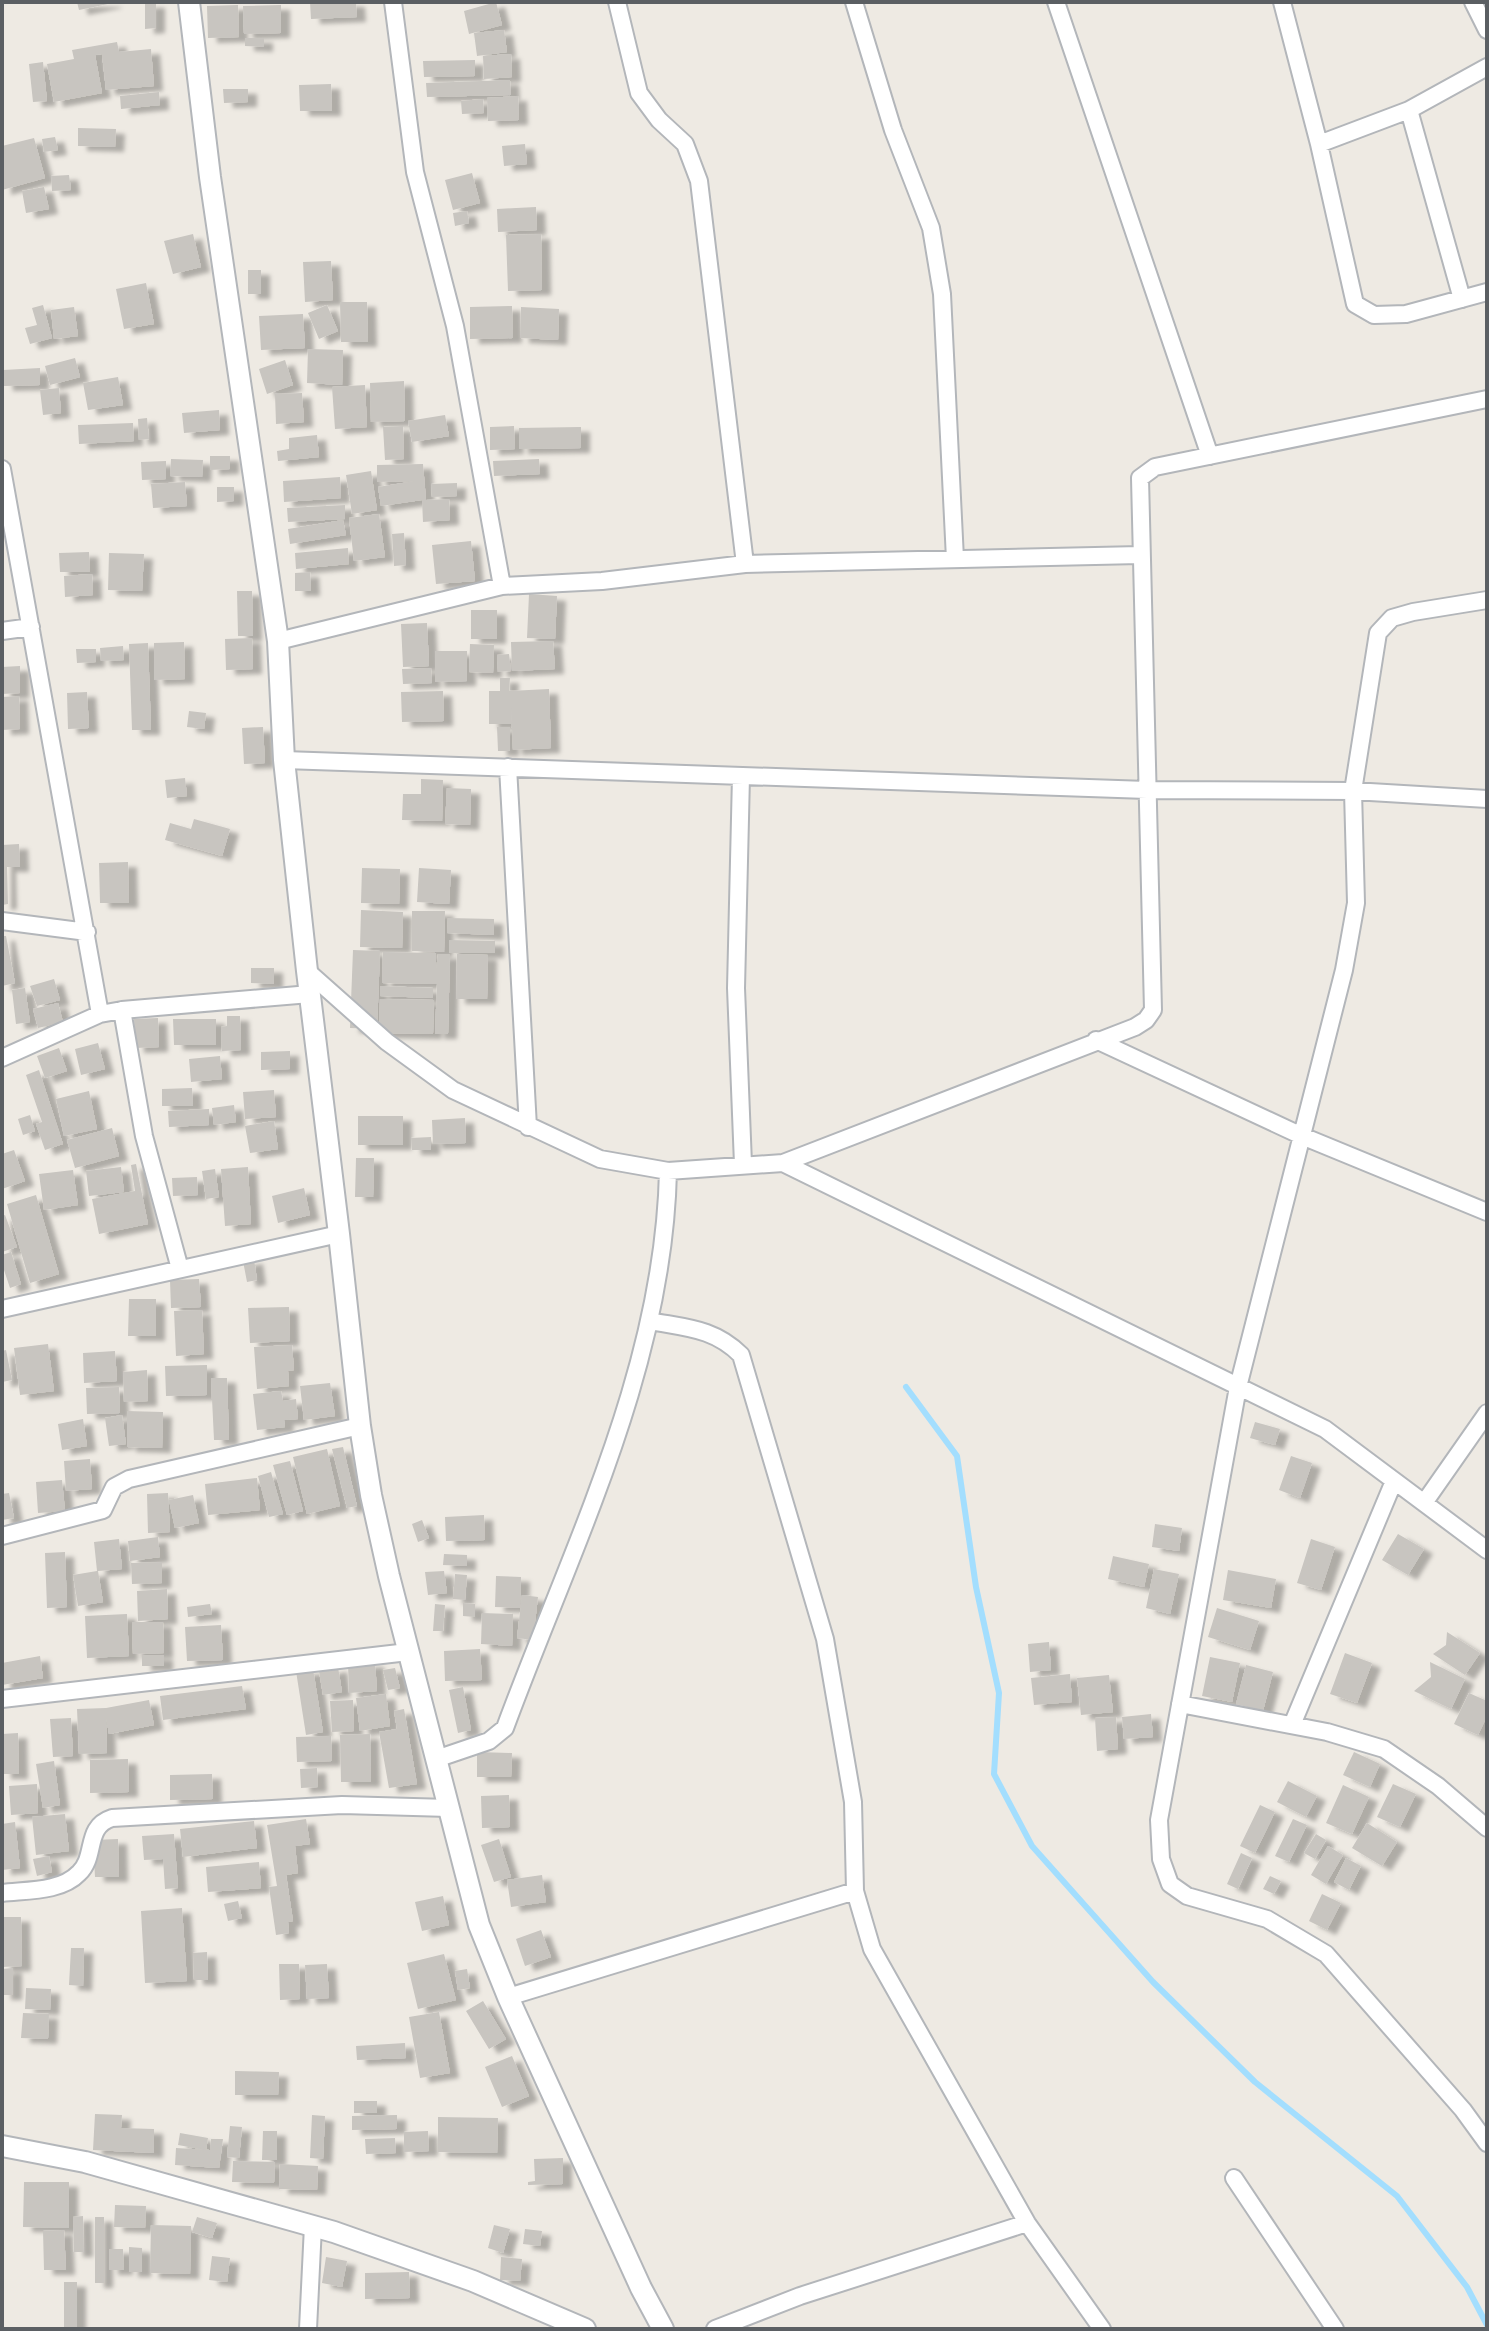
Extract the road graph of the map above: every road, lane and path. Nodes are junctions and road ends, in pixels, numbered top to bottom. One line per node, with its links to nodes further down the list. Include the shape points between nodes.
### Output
1 (189, 2): 24 (street)
2 (393, 2): 20 (street, via 415,172 455,326)
3 (617, 2): 19 (street, via 639,93 685,144 699,181)
4 (854, 2): 18 (street, via 893,130 931,228 942,294)
5 (1056, 2): 15 (street)
6 (1282, 2): 11 (street)
7 (1473, 2): 8 (street)
8 (1485, 21)
9 (1487, 67): 10 (street)
10 (1409, 110): 11 (street); 13 (street)
11 (1319, 144): 13 (street, via 1355,304 1374,315 1406,314)
12 (1487, 292): 13 (street)
13 (1462, 299)
14 (1487, 399): 15 (street)
15 (1210, 456): 17 (street, via 1155,467 1140,478)
16 (2, 469): 22 (street)
17 (1140, 555): 18 (street); 28 (street)
18 (955, 559): 19 (street)
19 (745, 564): 20 (street, via 602,581)
20 (502, 586): 24 (street)
21 (1487, 600): 29 (street, via 1392,618 1378,633)
22 (31, 627): 23 (street); 32 (street)
23 (2, 631)
24 (278, 641): 25 (street)
25 (284, 760): 26 (street); 33 (street)
26 (508, 767): 27 (street); 39 (street)
27 (741, 776): 28 (street); 42 (street, via 736,988)
28 (1147, 790): 29 (street); 37 (street, via 1153,1010 1135,1027)
29 (1353, 791): 30 (street); 40 (street, via 1356,903)
30 (1487, 799)
31 (2, 921): 32 (street)
32 (87, 932): 36 (street)
33 (307, 971): 34 (street); 39 (street, via 387,1042 453,1090)
34 (310, 994): 35 (street); 45 (street)
35 (122, 1010): 36 (street); 46 (street, via 144,1136)
36 (100, 1014): 38 (street)
37 (1096, 1040): 40 (street); 41 (street)
38 (2, 1058)
39 (528, 1127): 43 (street, via 600,1159)
40 (1302, 1136): 44 (street); 49 (street)
41 (783, 1163): 42 (street); 49 (street)
42 (743, 1164): 43 (street)
43 (668, 1171): 48 (street, via 667,1221)
44 (1487, 1212)
45 (339, 1234): 46 (street); 51 (street)
46 (180, 1269): 47 (street)
47 (2, 1309)
48 (650, 1321): 60 (street, via 609,1463 505,1728 489,1741); 63 (street, via 727,1340 741,1355 825,1639 853,1802)
49 (1238, 1387): 52 (street, via 1325,1429); 58 (street)
50 (1487, 1413): 53 (street)
51 (360, 1426): 54 (street, via 129,1479 114,1487 103,1510); 56 (street)
52 (1394, 1481): 53 (street); 59 (street)
53 (1424, 1503): 55 (street)
54 (2, 1536)
55 (1487, 1550)
56 (408, 1652): 57 (street); 60 (street)
57 (2, 1699)
58 (1180, 1704): 59 (street); 66 (street, via 1159,1820 1161,1859 1170,1884 1187,1896 1267,1919 1326,1954)
59 (1292, 1725): 62 (street, via 1384,1749)
60 (436, 1759): 61 (street)
61 (449, 1808): 64 (street, via 342,1805 112,1818 94,1831 81,1872 61,1885); 65 (street, via 479,1925)
62 (1487, 1828)
63 (855, 1891): 65 (street); 69 (street, via 872,1949)
64 (2, 1893)
65 (508, 1997): 73 (street)
66 (1487, 2143)
67 (2, 2146): 70 (street, via 85,2162)
68 (1234, 2178): 76 (street)
69 (1027, 2223): 74 (street); 75 (street)
70 (313, 2226): 71 (street); 72 (street, via 473,2281)
71 (308, 2329)
72 (585, 2329)
73 (663, 2329)
74 (715, 2329)
75 (1102, 2329)
76 (1335, 2329)

